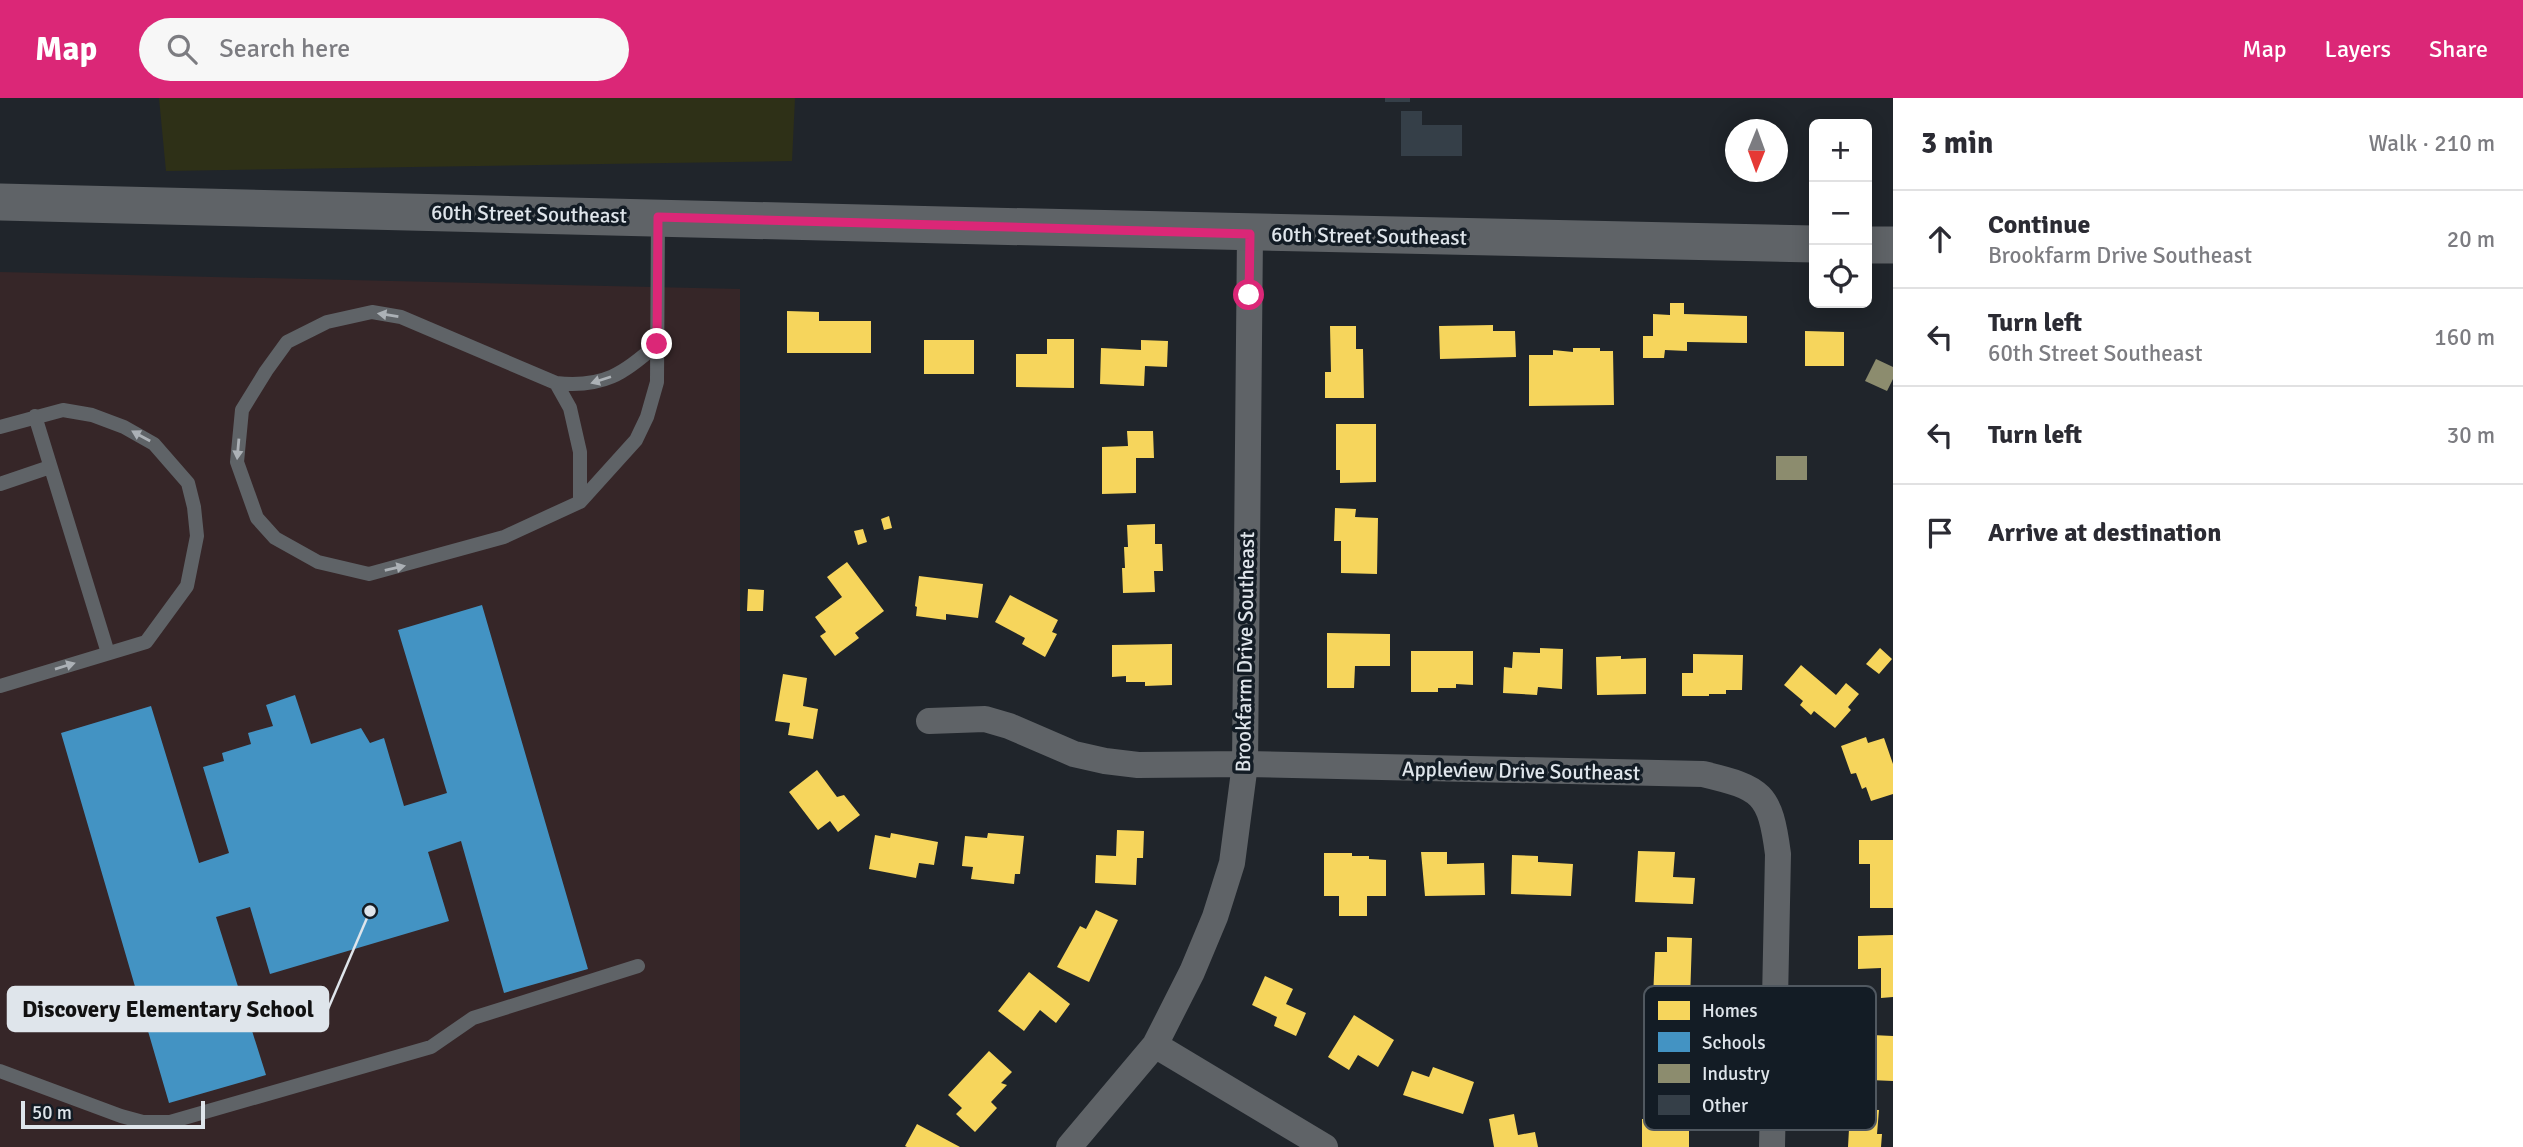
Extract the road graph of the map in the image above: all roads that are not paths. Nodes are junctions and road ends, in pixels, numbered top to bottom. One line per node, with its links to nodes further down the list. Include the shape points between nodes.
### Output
1 (0, 202): 2 (main road, 60th Street Southeast)
2 (658, 217): 3 (main road, 60th Street Southeast); 7 (lane)
3 (1250, 234): 4 (main road, 60th Street Southeast); 17 (street, Brookfarm Drive Southeast)
4 (1809, 244)
5 (1872, 245): 6 (main road)
6 (1893, 245)
7 (657, 344): 8 (lane, one-way to 8, via 632,367 606,379 582,386); 13 (lane, via 657,382 636,440)
8 (556, 383): 13 (lane, via 570,408 580,452); 13 (lane, one-way to 13, via 401,317 372,312 327,322 287,342 254,391 242,410 237,462 257,518 275,538 318,562 369,574 504,537)
9 (34, 416): 10 (lane); 11 (lane); 14 (lane, one-way to 9, via 146,642 187,586 197,536 188,483 154,443 124,427 63,410)
10 (0, 427)
11 (50, 467): 12 (lane); 14 (lane)
12 (0, 484)
13 (580, 502)
14 (108, 653): 15 (lane, one-way to 14)
15 (0, 686)
16 (929, 721): 17 (street, Appleview Drive Southeast, via 985,719 1074,754 1105,761)
17 (1245, 764): 19 (street, Appleview Drive Southeast, via 1703,774 1741,783 1764,797 1774,823 1778,854); 20 (street, Brookfarm Drive Southeast, via 1232,863 1219,906)
18 (638, 966): 21 (lane, via 473,1018 431,1047 170,1122 121,1116)
19 (1775, 986)
20 (1154, 1045): 22 (street, Brookfarm Drive Southeast); 23 (street)
21 (0, 1072)
22 (1069, 1147)
23 (1325, 1147)

